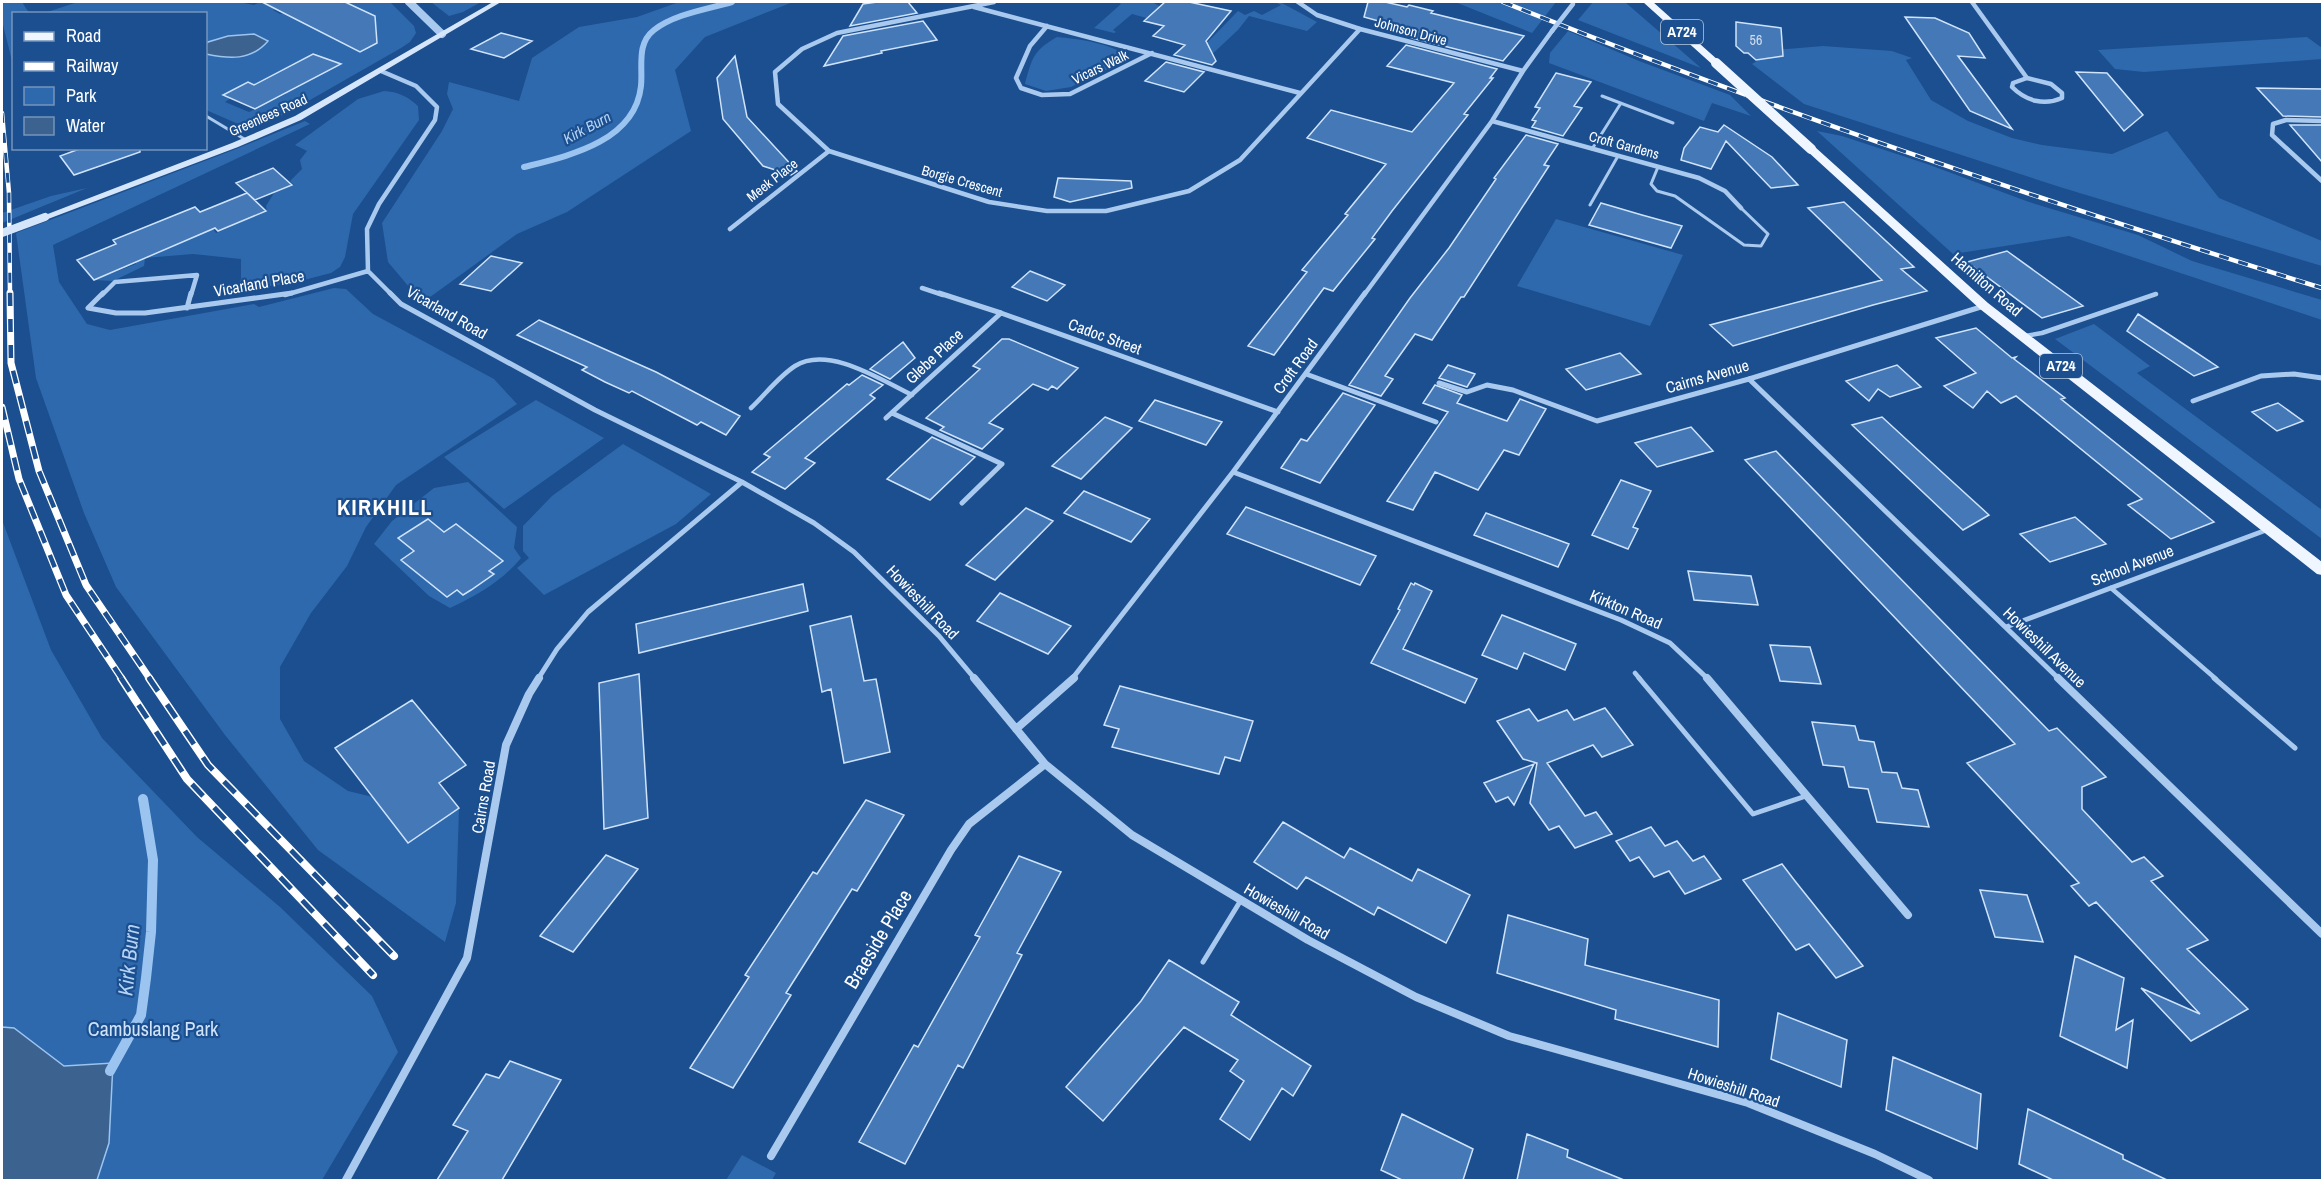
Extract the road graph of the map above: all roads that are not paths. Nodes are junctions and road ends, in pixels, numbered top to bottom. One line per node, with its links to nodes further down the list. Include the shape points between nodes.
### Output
1 (409, 2): 11 (street)
2 (497, 2): 11 (main road, Greenlees Road)
3 (994, 2): 8 (street, Borgie Crescent)
4 (1298, 2): 10 (street, Johnson Drive, via 1317,15)
5 (1648, 2): 36 (main road, Hamilton Road / A724, bridge)
6 (1972, 2): 15 (street)
7 (1574, 3): 14 (street, Croft Road, bridge)
8 (971, 6): 9 (street, Vicars Walk); 25 (street, Borgie Crescent, via 837,33 802,49 775,72 778,104)
9 (1047, 26): 12 (street, Vicars Walk); 12 (street, Vicars Walk, via 1030,46 1016,78 1021,88 1042,95 1070,94)
10 (1360, 29): 14 (street, Johnson Drive); 16 (street, Borgie Crescent)
11 (442, 34): 13 (main road, Greenlees Road)
12 (1152, 53): 16 (street, Vicars Walk)
13 (381, 71): 23 (main road, Greenlees Road, via 316,108); 33 (street, via 416,86 437,107 435,120 379,204 367,229)
14 (1523, 71): 20 (street, Croft Road)
15 (2027, 78): 15 (street, via 2058,88 2061,98 2036,101 2016,93 2013,82)
16 (1300, 93): 25 (street, Borgie Crescent, via 1240,160 1189,191 1106,211 1047,211 989,202)
17 (1602, 96): 18 (lane)
18 (1621, 103): 22 (lane); 24 (lane)
19 (207, 117): 23 (lane)
20 (1492, 121): 24 (street, Croft Gardens); 40 (street, Croft Road)
21 (2322, 121): 28 (street, via 2286,120 2273,124 2272,135)
22 (1672, 123)
23 (246, 140): 32 (main road, Greenlees Road, bridge)
24 (1592, 149): 26 (street, Croft Gardens)
25 (829, 151): 31 (street, Meek Place)
26 (1618, 156): 27 (street, Croft Gardens); 29 (lane)
27 (1658, 167): 30 (street, Croft Gardens, via 1699,178 1725,191); 30 (lane, via 1651,184 1657,191 1675,196 1744,245 1761,246 1768,234)
28 (2322, 181)
29 (1590, 205)
30 (1741, 208)
31 (729, 229)
32 (2, 233)
33 (368, 271): 37 (street, Vicarland Place, via 292,293); 52 (street, Vicarland Road, via 401,304 595,410)
34 (922, 288): 38 (street, Cadoc Street)
35 (2156, 294): 39 (lane, via 2042,333)
36 (1984, 306): 39 (main road, Hamilton Road / A724); 42 (street, Cairns Avenue)
37 (188, 308): 37 (street, Vicarland Place, via 149,314 109,314 88,308 115,282 197,275)
38 (1001, 313): 44 (street, Glebe Place); 47 (street, Cadoc Street)
39 (2022, 336): 54 (main road, Hamilton Road / A724)
40 (1306, 374): 47 (street, Croft Road); 50 (street)
41 (2322, 378): 45 (street, via 2294,374 2261,376)
42 (1749, 379): 43 (street, Cairns Avenue, via 1597,421 1513,390 1487,385 1467,392); 57 (street, Howieshill Avenue)
43 (1439, 383)
44 (912, 395): 46 (lane, via 820,358 794,366); 48 (street, Glebe Place)
45 (2193, 401)
46 (751, 408)
47 (1278, 412): 51 (street, Croft Road)
48 (892, 413): 49 (street, Glebe Place); 53 (street, via 1002,464)
49 (886, 418)
50 (1436, 422)
51 (1233, 472): 59 (street, Croft Road, via 1075,677); 62 (street, Kirkton Road, via 1622,620 1670,643 1699,669)
52 (742, 482): 59 (street, Howieshill Road, via 814,523 854,552 939,636); 68 (street, Cairns Road, via 588,612 557,649 529,694 506,745 467,958)
53 (962, 503)
54 (2269, 529): 55 (main road, Hamilton Road / A724); 56 (street, School Avenue)
55 (2322, 570)
56 (2111, 588): 57 (street, School Avenue); 60 (lane)
57 (2006, 627): 65 (street, Howieshill Avenue)
58 (1635, 673): 62 (lane, via 1753,814)
59 (1016, 729): 61 (street, Howieshill Road)
60 (2295, 748)
61 (1045, 764): 63 (street, Howieshill Road, via 1132,835); 67 (street, Braeside Place, via 969,824)
62 (1806, 795): 64 (street, Kirkton Road)
63 (1241, 900): 66 (lane); 69 (street, Howieshill Road, via 1416,997 1509,1036 1748,1103)
64 (1908, 915)
65 (2322, 934)
66 (1203, 962)
67 (771, 1156)
68 (346, 1180)
69 (1929, 1180)

